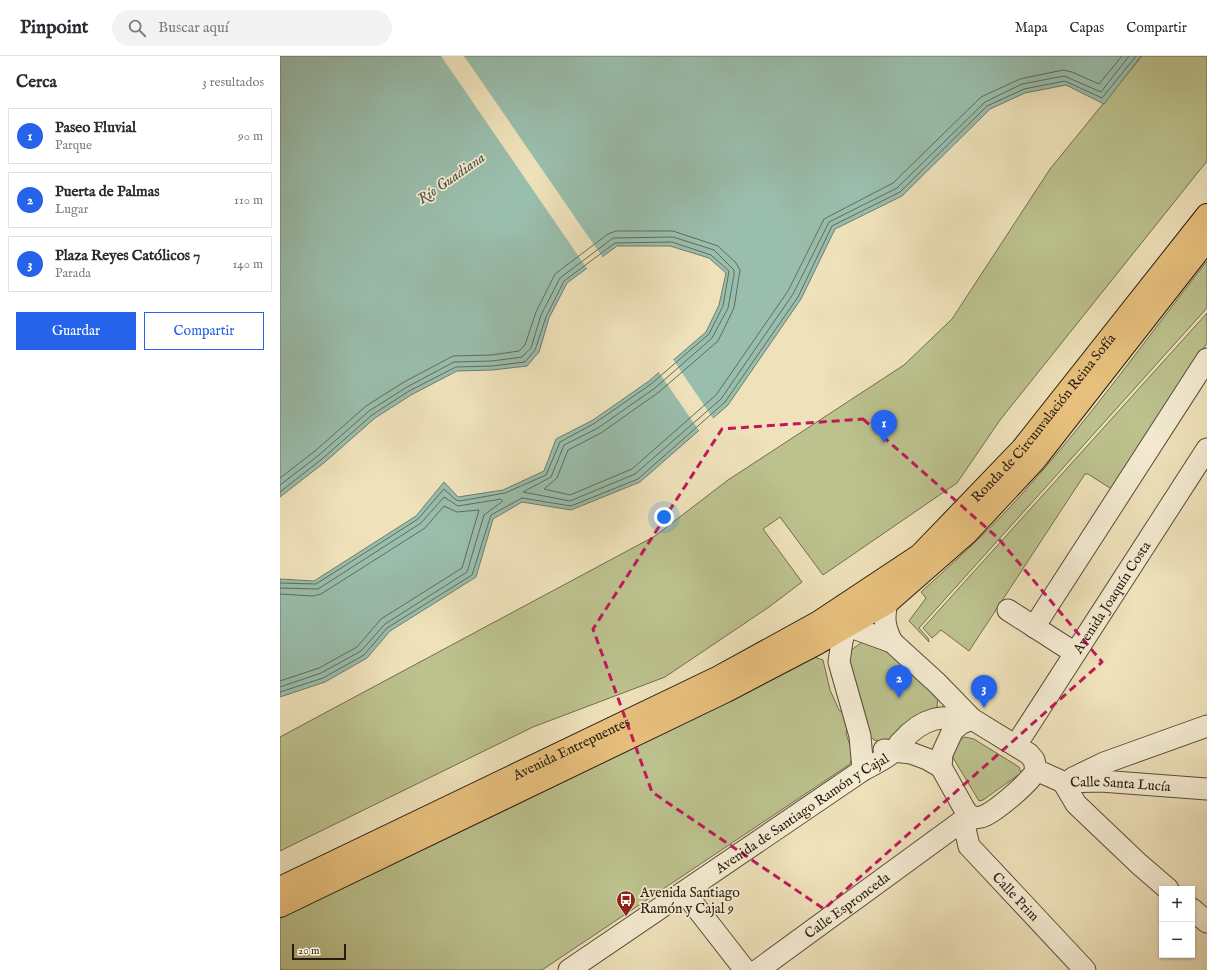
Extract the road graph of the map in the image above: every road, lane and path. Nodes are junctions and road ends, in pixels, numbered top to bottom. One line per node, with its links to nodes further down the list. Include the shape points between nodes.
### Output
1 (1207, 215): 5 (main road, Ronda de Circunvalación Reina Sofía, via 1022,449 920,555)
2 (1207, 240): 6 (main road, Ronda de Circunvalación Reina Sofía, via 1035,460 967,533)
3 (1207, 359): 10 (street)
4 (1207, 448): 13 (street, Avenida Joaquín Costa)
5 (857, 597): 8 (main road, Avenida Entrepuentes); 9 (street)
6 (886, 603): 9 (main road, Ronda de Circunvalación Reina Sofía); 11 (street, via 885,628)
7 (1008, 610): 10 (street)
8 (819, 622): 9 (street); 30 (main road, Avenida Entrepuentes, via 719,677)
9 (846, 627): 11 (street); 12 (main road, Avenida Entrepuentes); 14 (street)
10 (1034, 627): 13 (street)
11 (892, 642): 15 (street)
12 (807, 649): 14 (street, via 828,653); 32 (main road, Avenida Entrepuentes, via 726,691)
13 (1075, 653): 18 (street, Avenida Joaquín Costa)
14 (839, 662): 17 (street)
15 (972, 719): 18 (street); 19 (street, via 953,716 930,720 902,741); 20 (street, via 953,730 942,754)
16 (1207, 726): 23 (street)
17 (860, 736): 19 (street, via 872,745); 21 (street)
18 (1016, 746): 22 (street, via 1034,760)
19 (894, 752): 20 (street, Avenida de Santiago Ramón y Cajal, via 911,753); 21 (street, Avenida de Santiago Ramón y Cajal)
20 (941, 767): 26 (street)
21 (863, 770): 31 (street, Avenida de Santiago Ramón y Cajal)
22 (1036, 770): 24 (street, Calle Santa Lucía); 26 (street, via 1029,782 989,814 982,817)
23 (1100, 773): 24 (street); 25 (street, Calle Santa Lucía)
24 (1063, 782): 29 (street, via 1076,804)
25 (1207, 789)
26 (969, 816): 27 (street, Calle Espronceda); 28 (street, via 965,829)
27 (937, 840): 28 (street, Calle Espronceda, via 955,836); 37 (street, Calle Espronceda)
28 (969, 846): 38 (street, Calle Prim)
29 (1165, 886)
30 (280, 888)
31 (685, 892): 35 (street, Avenida de Santiago Ramón y Cajal); 36 (street)
32 (280, 906)
33 (1195, 912): 34 (street)
34 (1207, 922)
35 (569, 970)
36 (745, 970)
37 (758, 970)
38 (1085, 970)

